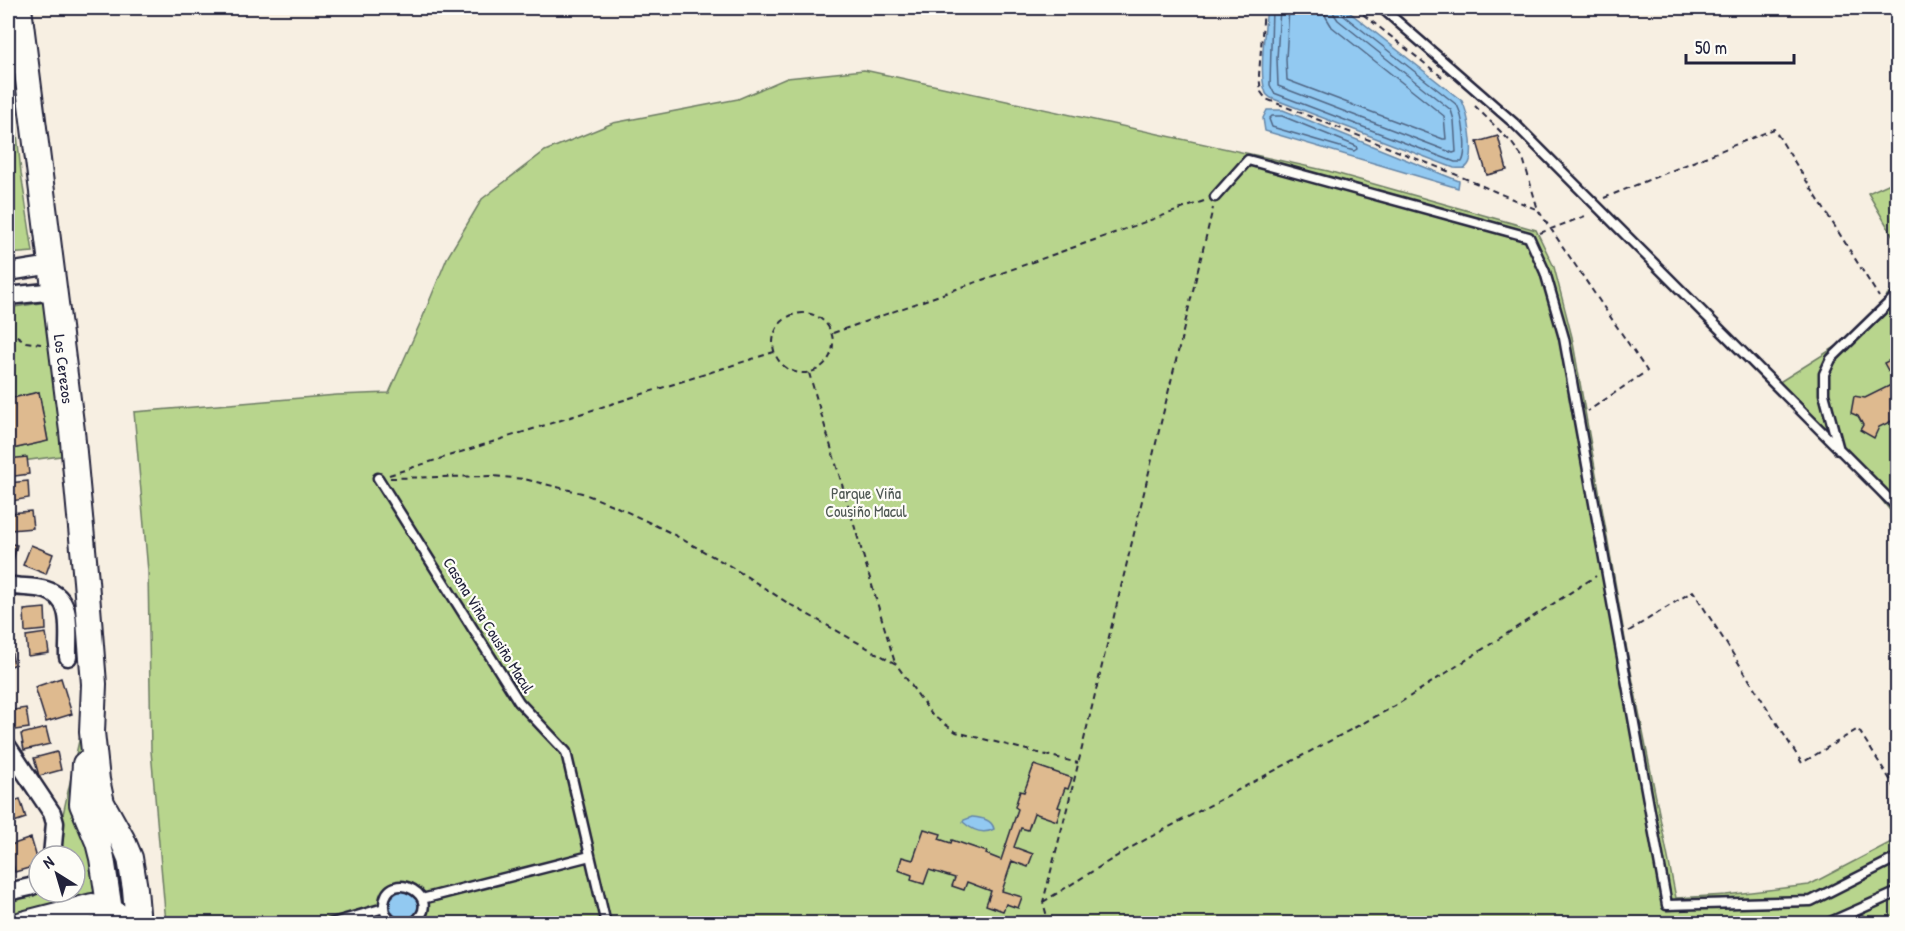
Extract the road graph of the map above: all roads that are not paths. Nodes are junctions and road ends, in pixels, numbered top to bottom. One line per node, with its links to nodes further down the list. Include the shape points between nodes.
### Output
1 (19, 8): 4 (street, Los Cerezos)
2 (1382, 8): 9 (lane, via 1515,124)
3 (1215, 196): 18 (lane, via 1248,160 1529,237 1545,272 1561,327 1667,905 1811,902)
4 (52, 266): 5 (street); 6 (street, Los Cerezos)
5 (8, 272)
6 (55, 291): 8 (street); 14 (street, Los Cerezos, via 86,581 94,684)
7 (1898, 294): 9 (lane, via 1830,358 1824,374 1824,394)
8 (8, 296)
9 (1839, 450): 11 (lane)
10 (378, 478): 17 (lane, Casona Viña Cousiño Macul, via 519,702 566,752)
11 (1898, 508)
12 (8, 585): 13 (street, via 45,590 61,598 67,619)
13 (68, 657)
14 (92, 732): 24 (street, Los Cerezos, via 82,804 89,879 87,898); 26 (street, Los Cerezos, via 102,803 130,858)
15 (8, 747): 16 (street, via 52,813)
16 (53, 844)
17 (590, 856): 22 (lane); 30 (lane, Casona Viña Cousiño Macul)
18 (1898, 857)
19 (27, 888): 20 (street)
20 (8, 892)
21 (1898, 892): 31 (lane)
22 (422, 899): 23 (lane, via 411,887 398,886 387,894); 29 (lane, via 421,915)
23 (384, 909): 27 (lane); 28 (lane)
24 (105, 918): 25 (street)
25 (22, 924)
26 (138, 924)
27 (329, 924)
28 (395, 924)
29 (412, 924)
30 (606, 924)
31 (1826, 924)

